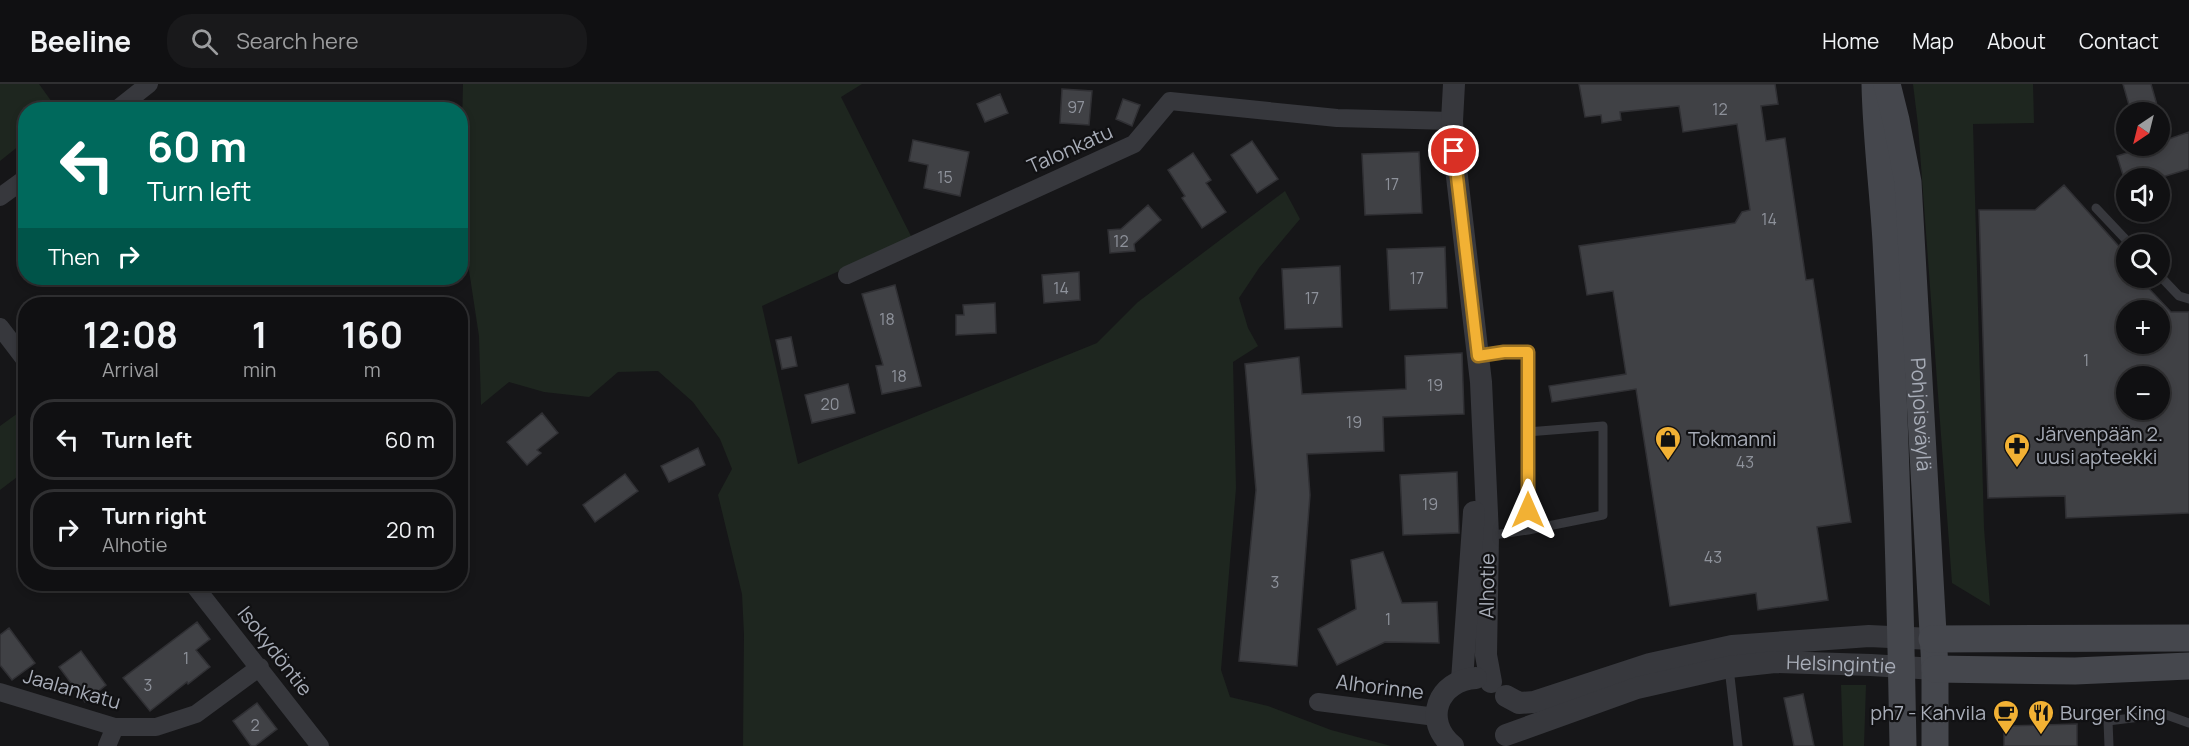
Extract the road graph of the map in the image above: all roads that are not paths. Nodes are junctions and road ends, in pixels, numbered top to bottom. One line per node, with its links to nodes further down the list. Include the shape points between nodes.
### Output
1 (149, 84): 6 (street)
2 (1454, 84): 7 (street, Alhotie)
3 (1875, 84): 23 (main road, Pohjoisväylä, via 1886,240)
4 (1887, 84): 26 (main road, Pohjoisväylä, via 1908,182)
5 (1170, 92): 7 (street, Talonkatu, via 1337,118); 12 (street, Talonkatu, via 1134,144)
6 (126, 102)
7 (1452, 121): 17 (street, Alhotie)
8 (18, 184): 9 (street)
9 (0, 197)
10 (2096, 208): 11 (lane)
11 (2121, 234)
12 (847, 275)
13 (2170, 287): 14 (lane)
14 (2189, 299)
15 (0, 327): 16 (street)
16 (18, 351)
17 (1478, 356): 18 (lane, via 1528,352); 20 (street, Alhotie)
18 (1527, 432): 19 (lane); 19 (lane, via 1603,426 1603,515)
19 (1528, 530): 20 (lane)
20 (1480, 536): 32 (street, Alhotie); 33 (street, Alhotie, via 1486,655)
21 (199, 591): 30 (street, Isokydöntie)
22 (2189, 630): 24 (main road)
23 (1901, 637): 26 (street, Helsingintie); 27 (street, Helsingintie, via 1869,636); 28 (main road, Pohjoisväylä)
24 (2135, 637): 25 (main road, Helsingintie); 26 (main road, Helsingintie)
25 (2189, 638)
26 (1932, 639): 31 (main road, Pohjoisväylä)
27 (1730, 656): 28 (street, Helsingintie, via 1776,662); 33 (street, Helsingintie, via 1650,664 1534,702 1519,703); 39 (street, Helsingintie); 43 (lane)
28 (1901, 666): 31 (street, Helsingintie); 44 (main road, Pohjoisväylä)
29 (2189, 666): 31 (main road, Helsingintie, via 2074,672)
30 (260, 667): 38 (street, Jaalankatu, via 196,714 156,727); 41 (street, Isokydöntie)
31 (1935, 669): 45 (main road, Pohjoisväylä)
32 (1462, 680): 33 (street, Helsingintie, via 1477,678); 36 (street, via 1443,694)
33 (1499, 689): 39 (street, Alhotie, via 1511,709 1510,725)
34 (0, 692): 38 (street, Jaalankatu)
35 (1318, 702): 36 (street, Alhorinne)
36 (1436, 717): 42 (street, via 1446,741)
37 (2189, 723): 46 (lane, via 2164,714 2108,722)
38 (114, 727): 40 (street)
39 (1500, 740)
40 (106, 746)
41 (320, 746)
42 (1453, 746)
43 (1738, 746)
44 (1903, 746)
45 (1935, 746)
46 (2109, 746)

